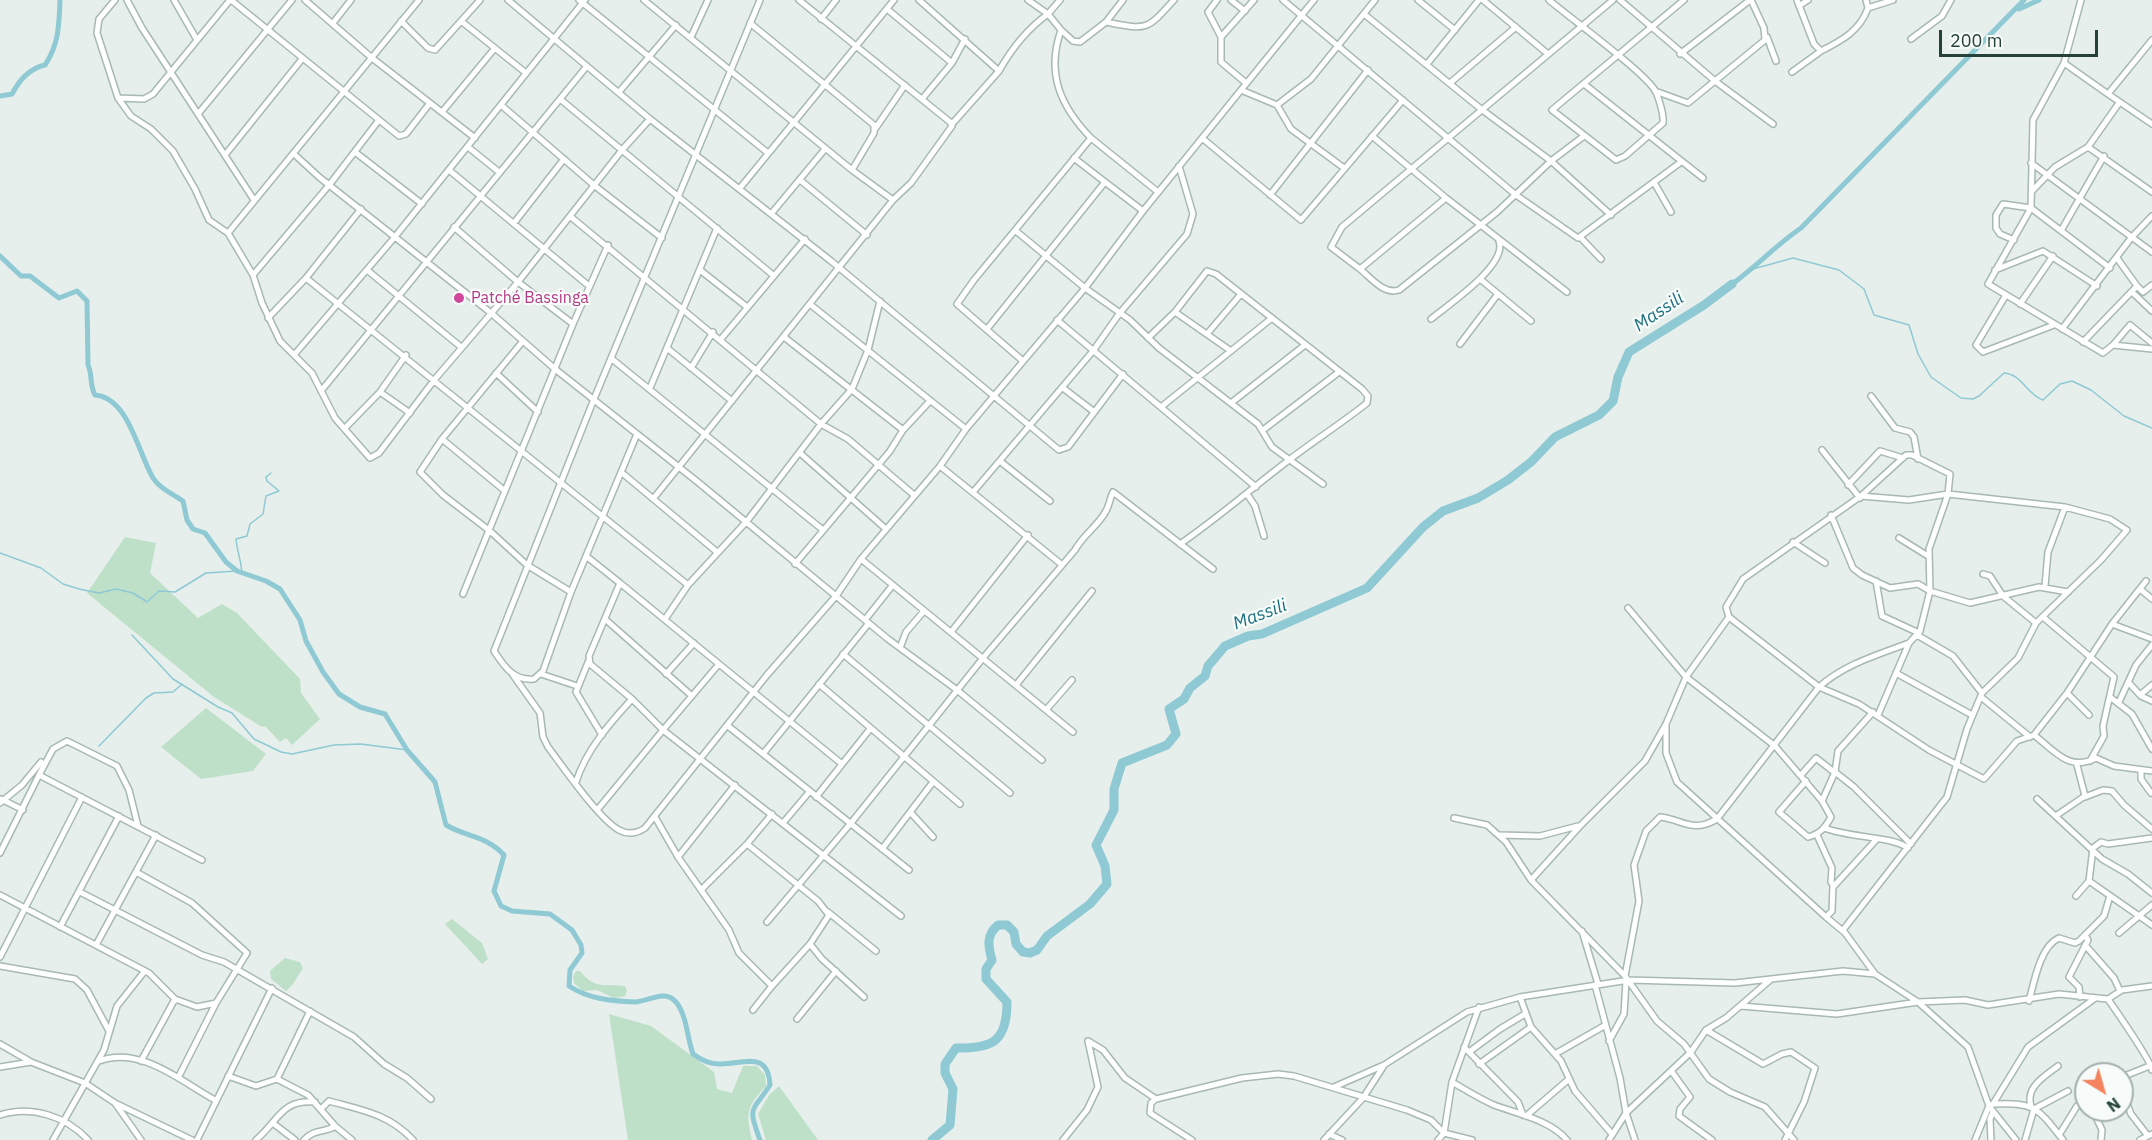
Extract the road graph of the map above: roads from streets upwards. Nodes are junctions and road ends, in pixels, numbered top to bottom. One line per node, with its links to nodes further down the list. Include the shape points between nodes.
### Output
1 (115, 0): 102 (street, via 99,20 97,33)
2 (127, 0): 90 (street)
3 (174, 0): 68 (street)
4 (231, 0): 59 (street); 68 (street)
5 (292, 0): 59 (street)
6 (305, 0): 53 (street)
7 (351, 0): 53 (street)
8 (419, 0): 50 (street)
9 (480, 0): 51 (street)
10 (508, 0): 65 (street)
11 (644, 0): 55 (street)
12 (708, 0): 62 (street)
13 (760, 0): 54 (street)
14 (799, 0): 49 (street)
15 (836, 0): 49 (street)
16 (894, 0): 44 (street)
17 (919, 0): 66 (street)
18 (1028, 0): 46 (street)
19 (1060, 0): 46 (street)
20 (1123, 0): 52 (street)
21 (1174, 0): 52 (street, via 1156,20 1140,28)
22 (1217, 0): 63 (street, via 1208,12)
23 (1231, 0): 45 (street)
24 (1254, 0): 45 (street)
25 (1283, 0): 48 (street)
26 (1314, 0): 48 (street)
27 (1375, 0): 47 (street)
28 (1418, 0): 61 (street)
29 (1479, 0): 61 (street)
30 (1483, 0): 56 (street)
31 (1549, 0): 57 (street)
32 (1613, 0): 57 (street)
33 (1620, 0): 58 (street)
34 (1684, 0): 58 (street)
35 (1750, 0): 64 (street); 75 (street)
36 (1808, 0): 42 (street)
37 (1866, 0): 43 (street)
38 (1893, 0): 43 (street)
39 (1951, 0): 67 (street, via 1942,16)
40 (2081, 0): 82 (street)
41 (582, 1): 65 (street); 77 (street)
42 (1798, 3): 73 (street, via 1814,44)
43 (1868, 8): 73 (street, via 1858,27)
44 (887, 9): 70 (street); 81 (street)
45 (1245, 11): 63 (street)
46 (1048, 14): 60 (street); 87 (street, via 1011,50)
47 (1364, 14): 71 (street); 83 (street)
48 (1302, 15): 71 (street); 93 (street)
49 (821, 19): 70 (street)
50 (401, 21): 51 (street, via 428,48 435,50); 78 (street)
51 (461, 21): 72 (street)
52 (1106, 22): 60 (street, via 1080,42)
53 (333, 23): 78 (street)
54 (750, 23): 85 (street); 92 (street)
55 (676, 26): 62 (street); 77 (street)
56 (1516, 27): 74 (street); 94 (street)
57 (1581, 27): 74 (street); 76 (street)
58 (1651, 28): 75 (street); 76 (street)
59 (267, 29): 79 (street); 113 (street)
60 (1061, 30): 126 (street, via 1054,75 1073,116)
61 (1455, 30): 83 (street)
62 (691, 37): 85 (street)
63 (1221, 37): 93 (street, via 1221,62)
64 (1767, 37): 80 (street); 91 (street)
65 (554, 39): 84 (street); 89 (street)
66 (965, 39): 81 (street); 87 (street)
67 (1911, 39)
68 (197, 40): 90 (street)
69 (2152, 40): 101 (street)
70 (856, 46): 92 (street); 96 (street)
71 (1338, 47): 86 (street); 109 (street, via 1311,79)
72 (495, 48): 89 (street); 112 (street)
73 (1821, 51): 88 (street)
74 (1548, 54): 111 (street)
75 (1680, 54): 91 (street)
76 (1618, 56): 95 (street); 98 (street)
77 (649, 57): 100 (street); 110 (street)
78 (372, 58): 99 (street); 106 (street)
79 (302, 59): 99 (street); 138 (street)
80 (1776, 61)
81 (952, 63): 104 (street)
82 (2064, 63): 101 (street); 144 (street, via 2036,113)
83 (1428, 64): 94 (street)
84 (587, 66): 100 (street); 103 (street)
85 (731, 70): 110 (street); 116 (street)
86 (1368, 70): 105 (street); 129 (street)
87 (999, 71): 117 (street)
88 (1792, 72)
89 (526, 73): 108 (street)
90 (171, 74): 102 (street, via 149,97); 113 (street)
91 (1714, 81): 98 (street, via 1688,103); 118 (street)
92 (825, 83): 116 (street); 120 (street, via 874,124)
93 (1246, 83): 97 (street)
94 (1450, 83): 111 (street)
95 (1584, 84): 123 (street); 124 (street, via 1552,110)
96 (905, 85): 104 (street); 120 (street)
97 (1241, 90): 109 (street); 127 (street)
98 (1655, 91): 123 (street, via 1663,123)
99 (344, 92): 115 (street); 136 (street)
100 (619, 92): 114 (street)
101 (2108, 94): 107 (street)
102 (118, 98): 185 (street, via 131,116 173,151 209,220)
103 (560, 99): 121 (street); 133 (street)
104 (922, 99): 117 (street)
105 (1402, 100): 122 (street); 128 (street)
106 (430, 103): 112 (street); 115 (street, via 403,136)
107 (2119, 104): 119 (street); 131 (street)
108 (501, 105): 121 (street); 125 (street)
109 (1277, 105): 129 (street, via 1291,129)
110 (714, 109): 135 (street); 137 (street)
111 (1481, 109): 128 (street); 142 (street)
112 (442, 112): 125 (street)
113 (198, 114): 138 (street)
114 (650, 119): 133 (street); 137 (street)
115 (379, 120): 134 (street)
116 (793, 122): 132 (street); 135 (street)
117 (952, 124): 169 (street, via 923,167)
118 (1773, 124)
119 (2152, 124)
120 (875, 129): 148 (street)
121 (533, 131): 141 (street); 150 (street)
122 (1372, 135): 146 (street); 149 (street)
123 (1650, 135): 124 (street, via 1616,160); 143 (street)
124 (1584, 136): 142 (street)
125 (475, 138): 130 (street)
126 (1091, 138): 140 (street); 160 (street)
127 (1202, 138): 145 (street); 163 (street)
128 (1449, 139): 149 (street); 164 (street)
129 (1311, 141): 146 (street); 163 (street)
130 (468, 147): 147 (street); 150 (street)
131 (2088, 147): 139 (street); 151 (street)
132 (825, 149): 148 (street); 153 (street)
133 (622, 150): 157 (street); 165 (street)
134 (355, 152): 155 (street); 170 (street)
135 (768, 153): 158 (street)
136 (294, 154): 155 (street); 168 (street)
137 (695, 154): 158 (street); 165 (street)
138 (225, 155): 168 (street)
139 (2104, 156): 161 (street); 167 (street)
140 (1074, 158): 154 (street); 184 (street)
141 (564, 159): 157 (street); 179 (street)
142 (1551, 161): 164 (street); 176 (street)
143 (1681, 162): 152 (street); 156 (street)
144 (2031, 163): 151 (street); 159 (street)
145 (1179, 166): 160 (street); 234 (street, via 1193,214 1187,234)
146 (1344, 168): 163 (street, via 1301,220)
147 (449, 170): 162 (street); 170 (street)
148 (852, 170): 169 (street)
149 (1412, 170): 166 (street); 204 (street, via 1342,227 1333,240 1330,247)
150 (499, 172): 162 (street)
151 (2046, 176): 159 (street); 167 (street)
152 (1703, 178)
153 (800, 180): 175 (street); 186 (street)
154 (1105, 182): 173 (street); 197 (street)
155 (330, 184): 172 (street); 208 (street)
156 (1654, 184): 174 (street); 176 (street)
157 (595, 186): 178 (street); 188 (street)
158 (740, 188): 175 (street)
159 (2032, 190): 171 (street)
160 (1158, 192): 173 (street)
161 (2152, 192)
162 (480, 195): 179 (street); 181 (street)
163 (1270, 195)
164 (1516, 195): 180 (street); 189 (street)
165 (679, 196): 182 (street); 188 (street)
166 (1446, 198): 180 (street); 204 (street)
167 (2080, 198): 183 (street); 190 (street)
168 (254, 200): 185 (street)
169 (894, 200): 186 (street)
170 (422, 204): 187 (street)
171 (2031, 208): 183 (street); 193 (street); 193 (street, via 2002,204 1996,228)
172 (361, 209): 187 (street); 211 (street)
173 (1143, 211): 218 (street)
174 (1671, 212)
175 (771, 214): 191 (street)
176 (1611, 215): 189 (street)
177 (2152, 216): 190 (street)
178 (571, 217): 194 (street); 195 (street)
179 (514, 223): 195 (street)
180 (1481, 224): 192 (street); 204 (street, via 1393,292)
181 (454, 227): 201 (street); 213 (street)
182 (717, 228): 206 (street); 209 (street)
183 (2062, 229): 203 (street)
184 (1016, 231): 197 (street); 242 (street, via 957,304)
185 (228, 233): 208 (street)
186 (867, 235): 202 (street)
187 (394, 238): 201 (street); 205 (street)
188 (662, 238): 210 (street)
189 (1581, 238): 200 (street)
190 (2131, 238): 196 (street); 199 (street)
191 (805, 239): 202 (street); 209 (street)
192 (1498, 239): 212 (street, via 1500,254); 219 (street)
193 (2013, 240): 207 (street)
194 (608, 245): 210 (street); 215 (street)
195 (544, 249): 213 (street); 215 (street)
196 (2152, 252)
197 (1045, 255): 218 (street); 242 (street)
198 (2053, 255): 207 (street, via 2038,252); 216 (street); 227 (street)
199 (2117, 258): 203 (street); 217 (street)
200 (1601, 259)
201 (425, 264): 224 (street); 233 (street)
202 (840, 268): 225 (street); 228 (street)
203 (2110, 268): 216 (street)
204 (1360, 269)
205 (367, 270): 224 (street); 226 (street)
206 (700, 270): 229 (street); 230 (street)
207 (1995, 270): 223 (street, via 1988,284)
208 (253, 275): 235 (street)
209 (772, 275): 229 (street)
210 (646, 277): 230 (street); 264 (street)
211 (306, 278): 226 (street); 235 (street)
212 (1480, 279): 222 (street); 238 (street)
213 (518, 282): 233 (street); 240 (street)
214 (2152, 285): 217 (street, via 2143,292)
215 (589, 286): 240 (street)
216 (2097, 286): 243 (street)
217 (2137, 286): 220 (street)
218 (1085, 288): 234 (street); 237 (street)
219 (1567, 292)
220 (2132, 292): 231 (street); 251 (street)
221 (1241, 294): 232 (street, via 1207,271); 236 (street); 246 (street)
222 (1498, 294): 239 (street); 253 (street)
223 (2006, 295): 227 (street); 241 (street, via 1976,345 1983,352)
224 (400, 297): 244 (street); 256 (street)
225 (880, 301): 259 (street); 279 (street)
226 (338, 302): 244 (street); 262 (street)
227 (2020, 304): 241 (street)
228 (811, 305): 247 (street); 259 (street)
229 (747, 307): 249 (street)
230 (685, 308): 245 (street); 257 (street)
231 (2152, 311)
232 (1175, 312): 246 (street); 248 (street)
233 (491, 313): 250 (street); 256 (street)
234 (1119, 314): 248 (street); 260 (street)
235 (268, 318): 262 (street, via 280,341)
236 (1272, 318): 254 (street); 261 (street)
237 (1057, 320): 260 (street); 265 (street)
238 (1431, 320)
239 (1531, 321)
240 (573, 324): 267 (street)
241 (2054, 325): 243 (street)
242 (987, 329): 265 (street)
243 (2062, 329): 251 (street)
244 (373, 330): 263 (street); 277 (street)
245 (713, 332): 249 (street); 266 (street)
246 (1207, 334): 261 (street)
247 (783, 337): 268 (street); 276 (street)
248 (1148, 338): 272 (street)
249 (721, 339): 268 (street)
250 (523, 341): 267 (street); 270 (street)
251 (2083, 342): 255 (street, via 2103,353)
252 (2152, 343): 255 (street, via 2130,325)
253 (1460, 344)
254 (1305, 345): 269 (street); 284 (street)
255 (2113, 345): 258 (street)
256 (462, 347): 273 (street)
257 (667, 348): 266 (street); 274 (street)
258 (2152, 349)
259 (868, 350): 276 (street); 283 (street)
260 (1094, 351): 271 (street); 275 (street)
261 (1231, 351): 272 (street)
262 (294, 355): 277 (street, via 312,373)
263 (406, 355): 273 (street); 278 (street)
264 (612, 358): 274 (street); 281 (street)
265 (1023, 361): 279 (street)
266 (692, 368): 282 (street)
267 (555, 369): 281 (street); 288 (street)
268 (758, 369): 282 (street); 290 (street)
269 (1339, 372): 295 (street); 303 (street, via 1362,389 1368,396 1367,403)
270 (496, 373): 285 (street); 288 (street)
271 (1123, 374): 286 (street); 287 (street)
272 (1196, 377): 284 (street); 286 (street)
273 (435, 379): 285 (street); 289 (street)
274 (650, 388): 296 (street)
275 (1062, 388): 287 (street); 291 (street)
276 (852, 389): 290 (street); 294 (street)
277 (321, 391): 292 (street)
278 (380, 392): 289 (street); 292 (street)
279 (993, 396): 291 (street); 293 (street)
280 (1871, 396): 304 (street, via 1895,428 1914,437)
281 (594, 399): 297 (street); 310 (street)
282 (732, 401): 296 (street)
283 (930, 401): 293 (street); 294 (street)
284 (1231, 403): 295 (street)
285 (469, 406): 298 (street); 299 (street)
286 (1161, 407): 314 (street)
287 (1093, 411): 291 (street, via 1064,451)
288 (538, 412): 299 (street)
289 (410, 413): 292 (street, via 379,453 369,458)
290 (821, 424): 301 (street); 306 (street, via 848,439)
291 (1031, 425): 305 (street)
292 (345, 428)
293 (966, 429): 307 (street)
294 (903, 430): 306 (street)
295 (1263, 430): 303 (street, via 1272,447)
296 (707, 433): 308 (street); 313 (street)
297 (637, 434): 308 (street); 309 (street)
298 (442, 440): 315 (street); 330 (street, via 423,464 421,473)
299 (522, 450): 310 (street); 315 (street)
300 (1822, 450): 312 (street)
301 (800, 453): 313 (street); 320 (street)
302 (1903, 458): 304 (street, via 1908,454); 312 (street, via 1880,451); 321 (street)
303 (1290, 459): 311 (street); 314 (street)
304 (1918, 459): 318 (street, via 1951,475)
305 (1000, 462): 316 (street); 323 (street)
306 (878, 464): 319 (street); 320 (street)
307 (940, 466): 316 (street); 319 (street)
308 (680, 467): 322 (street); 327 (street)
309 (621, 472): 322 (street); 326 (street)
310 (560, 483): 326 (street); 343 (street)
311 (1323, 484)
312 (1848, 484): 321 (street)
313 (773, 486): 327 (street); 329 (street)
314 (1256, 487): 317 (street)
315 (505, 491): 330 (street)
316 (974, 491): 331 (street)
317 (1247, 494): 332 (street); 335 (street)
318 (1948, 494): 321 (street, via 1909,500); 324 (street); 338 (street)
319 (914, 495): 328 (street)
320 (850, 497): 328 (street); 329 (street)
321 (1860, 497): 325 (street)
322 (653, 499): 336 (street)
323 (1050, 501)
324 (2065, 507): 351 (street, via 2047,556); 356 (street, via 2110,519 2127,530)
325 (1831, 515): 334 (street); 346 (street, via 1853,568)
326 (603, 517): 337 (street); 349 (street)
327 (747, 521): 336 (street); 341 (street)
328 (886, 529): 339 (street)
329 (823, 530): 341 (street)
330 (490, 531): 343 (street); 357 (street)
331 (1028, 535): 342 (street); 370 (street)
332 (1264, 536)
333 (1899, 538): 338 (street)
334 (1793, 542): 340 (street); 364 (street, via 1743,579 1726,607)
335 (1180, 544): 342 (street, via 1114,492 1096,525); 344 (street)
336 (717, 552): 349 (street)
337 (586, 556): 348 (street); 355 (street)
338 (1928, 556): 354 (street)
339 (861, 559): 350 (street); 358 (street)
340 (1825, 563)
341 (795, 564): 358 (street)
342 (1061, 564): 379 (street)
343 (527, 565): 355 (street); 385 (street, via 494,651)
344 (1213, 569)
345 (1983, 574): 359 (street, via 1990,576)
346 (1876, 581): 354 (street, via 1890,588 1918,584); 371 (street, via 1882,616)
347 (2146, 581): 352 (street)
348 (620, 583): 365 (street); 366 (street)
349 (688, 585): 366 (street)
350 (892, 586): 362 (street); 367 (street)
351 (2045, 586): 356 (street); 359 (street)
352 (2140, 589): 360 (street); 369 (street)
353 (1092, 591): 390 (street)
354 (1930, 591): 359 (street, via 1970,603); 371 (street)
355 (571, 592): 383 (street)
356 (2068, 592): 363 (street)
357 (463, 594)
358 (836, 596): 367 (street); 395 (street)
359 (2003, 596): 368 (street)
360 (2152, 599)
361 (1628, 608): 386 (street)
362 (924, 611): 370 (street); 376 (street, via 906,632)
363 (2043, 616): 368 (street); 378 (street)
364 (1729, 617): 386 (street); 393 (street)
365 (605, 619): 380 (street); 384 (street)
366 (665, 619): 373 (street)
367 (867, 621): 376 (street); 377 (street)
368 (2036, 623): 397 (street, via 2018,658)
369 (2112, 624): 372 (street); 378 (street)
370 (951, 632): 379 (street)
371 (1918, 634): 374 (street); 397 (street, via 1953,656)
372 (2152, 639)
373 (694, 643): 381 (street); 384 (street)
374 (1909, 643): 382 (street); 393 (street, via 1848,666)
375 (2152, 645): 388 (street)
376 (900, 648): 394 (street)
377 (843, 654): 389 (street); 411 (street)
378 (2091, 657): 396 (street); 400 (street, via 2114,677)
379 (983, 658): 390 (street); 394 (street)
380 (589, 660): 392 (street); 401 (street, via 593,668)
381 (718, 664): 395 (street); 399 (street)
382 (1896, 673): 405 (street); 406 (street)
383 (541, 674): 385 (street, via 529,680); 392 (street)
384 (666, 674): 399 (street)
385 (513, 675): 434 (street, via 540,713 548,747)
386 (1686, 677): 409 (street); 417 (street)
387 (1072, 681): 404 (street)
388 (2128, 683): 398 (street); 403 (street)
389 (819, 684): 408 (street); 412 (street)
390 (1016, 685): 404 (street)
391 (2152, 685): 398 (street)
392 (577, 686): 415 (street, via 578,696)
393 (1819, 687): 405 (street); 417 (street)
394 (957, 690): 411 (street); 423 (street)
395 (753, 693): 408 (street); 410 (street)
396 (2067, 693): 407 (street); 416 (street)
397 (1981, 695): 406 (street); 416 (street)
398 (2140, 695): 402 (street)
399 (692, 696): 413 (street)
400 (2110, 697): 403 (street); 424 (street, via 2104,736)
401 (632, 699): 413 (street); 415 (street)
402 (2152, 701)
403 (2119, 702): 419 (street, via 2132,714)
404 (1046, 710): 414 (street)
405 (1875, 714): 426 (street); 430 (street, via 1837,753)
406 (1972, 715): 426 (street)
407 (2089, 715)
408 (788, 721): 420 (street); 425 (street)
409 (1666, 724): 455 (street, via 1666,753 1672,776); 459 (street, via 1645,761)
410 (728, 726): 420 (street); 421 (street)
411 (929, 726): 422 (street); 438 (street)
412 (870, 729): 422 (street); 425 (street)
413 (663, 730): 421 (street); 447 (street)
414 (1073, 732)
415 (602, 735): 434 (street, via 582,762)
416 (2032, 736): 426 (street, via 2017,741 1986,778); 427 (street)
417 (1775, 746): 432 (street); 455 (street)
418 (53, 749): 431 (street); 444 (street, via 22,785); 458 (street, via 67,741 117,766 129,790)
419 (2152, 749)
420 (763, 754): 437 (street)
421 (700, 758): 436 (street); 453 (street)
422 (903, 758): 435 (street); 457 (street)
423 (1042, 760)
424 (2090, 761): 427 (street); 428 (street, via 2096,758 2114,766)
425 (842, 764): 441 (street)
426 (1955, 765): 469 (street, via 1947,797)
427 (2077, 765): 442 (street)
428 (2142, 770): 429 (street); 439 (street, via 2140,779)
429 (2152, 771)
430 (1834, 772): 432 (street, via 1817,758); 445 (street); 469 (street, via 1854,787)
431 (39, 775): 440 (street); 448 (street)
432 (1801, 776): 433 (street)
433 (1806, 781): 445 (street); 464 (street, via 1783,804 1779,814 1806,837)
434 (576, 782): 447 (street)
435 (933, 782): 446 (street); 449 (street)
436 (735, 786): 450 (street); 473 (street)
437 (810, 791): 441 (street); 456 (street)
438 (1010, 793)
439 (2151, 793)
440 (82, 797): 452 (street); 489 (street)
441 (816, 797): 457 (street)
442 (2085, 797): 451 (street); 461 (street, via 2112,791)
443 (2037, 799): 451 (street)
444 (1, 801): 448 (street)
445 (1822, 801): 460 (street, via 1831,816)
446 (960, 804)
447 (598, 809): 453 (street, via 617,829 635,834)
448 (23, 810): 472 (street)
449 (910, 813): 465 (street); 471 (street)
450 (772, 814): 456 (street); 468 (street)
451 (2057, 815): 470 (street)
452 (119, 816): 458 (street); 483 (street)
453 (655, 817): 473 (street)
454 (1454, 818): 463 (street, via 1487,825)
455 (1717, 819): 493 (street); 513 (street, via 1691,825 1660,817 1646,831 1634,865 1639,901)
456 (783, 823): 474 (street)
457 (851, 823): 471 (street); 474 (street)
458 (138, 826): 462 (street)
459 (1580, 826): 463 (street, via 1540,836); 478 (street)
460 (1826, 828): 464 (street); 467 (street)
461 (2152, 829)
462 (156, 835): 475 (street); 477 (street)
463 (1498, 835): 478 (street, via 1514,851)
464 (1817, 835): 480 (street, via 1832,868)
465 (933, 837)
466 (2152, 838): 470 (street, via 2101,842)
467 (1876, 840): 469 (street); 480 (street)
468 (747, 844): 481 (street); 482 (street)
469 (1909, 846): 499 (street)
470 (2093, 848): 479 (street); 484 (street, via 2102,859)
471 (882, 849): 476 (street)
472 (1, 850)
473 (678, 857): 482 (street)
474 (823, 857): 481 (street); 492 (street)
475 (202, 860)
476 (909, 870)
477 (136, 872): 490 (street); 508 (street, via 192,903 248,952)
478 (1531, 880): 498 (street)
479 (2088, 881): 486 (street); 487 (street)
480 (1833, 885): 493 (street, via 1832,911)
481 (799, 886): 491 (street); 495 (street)
482 (702, 889): 515 (street, via 739,953)
483 (80, 892): 490 (street); 497 (street)
484 (2152, 893)
485 (0, 895): 489 (street)
486 (2076, 896)
487 (2110, 897): 494 (street); 501 (street, via 2104,916)
488 (2152, 906): 494 (street)
489 (25, 908): 497 (street); 506 (street)
490 (116, 909): 503 (street); 508 (street)
491 (828, 912): 502 (street); 505 (street)
492 (901, 916)
493 (1826, 917): 499 (street)
494 (2141, 918): 496 (street); 500 (street)
495 (767, 922)
496 (2152, 925)
497 (60, 927): 503 (street)
498 (1582, 929): 513 (street); 514 (street)
499 (1844, 932): 511 (street)
500 (2119, 933)
501 (2085, 935): 504 (street); 525 (street, via 2075,943 2059,938 2053,942 2042,960)
502 (810, 944): 509 (street); 515 (street)
503 (96, 945): 510 (street)
504 (2085, 945): 518 (street, via 2114,978); 521 (street, via 2069,976 2079,987)
505 (876, 951)
506 (0, 955)
507 (0, 966): 537 (street, via 75,979 87,990)
508 (236, 969): 517 (street); 527 (street)
509 (836, 971): 519 (street); 533 (street)
510 (144, 972): 523 (street); 537 (street, via 117,1006)
511 (1875, 974): 512 (street, via 1844,971); 526 (street)
512 (1774, 977): 513 (street, via 1735,983); 528 (street)
513 (1627, 979): 514 (street); 538 (street, via 1624,1014); 542 (street, via 1657,1021 1678,1036)
514 (1597, 984): 520 (street); 534 (street)
515 (772, 986): 530 (street)
516 (2152, 986): 518 (street)
517 (272, 988): 531 (street); 556 (street)
518 (2120, 991): 524 (street)
519 (864, 997)
520 (1520, 997): 529 (street); 532 (street)
521 (2080, 998): 522 (street); 525 (street, via 2059,994)
522 (2096, 998): 524 (street); 569 (street, via 2028,1047)
523 (175, 999): 527 (street, via 197,1007); 544 (street)
524 (2108, 999): 549 (street)
525 (2029, 1001): 526 (street, via 1988,1005 1965,1000)
526 (1918, 1002): 528 (street, via 1837,1014); 569 (street, via 1968,1047)
527 (216, 1003): 555 (street)
528 (1741, 1006): 536 (street)
529 (1479, 1007): 540 (street); 548 (street, via 1448,1022)
530 (753, 1010)
531 (310, 1011): 557 (street); 564 (street, via 354,1037)
532 (1525, 1014): 535 (street); 541 (street)
533 (797, 1019)
534 (1604, 1026): 538 (street); 543 (street)
535 (1531, 1028): 543 (street); 547 (street)
536 (1706, 1030): 542 (street); 583 (street, via 1763,1064 1791,1052 1815,1068)
537 (109, 1031): 546 (street, via 107,1045)
538 (1609, 1041): 572 (street)
539 (0, 1044): 545 (street)
540 (1464, 1047): 541 (street); 559 (street)
541 (1469, 1052): 547 (street)
542 (1691, 1052): 553 (street); 583 (street, via 1709,1079 1765,1107)
543 (1555, 1054): 558 (street)
544 (141, 1061): 546 (street, via 109,1058); 555 (street)
545 (31, 1062): 551 (street); 560 (street)
546 (96, 1062): 560 (street)
547 (1479, 1064): 575 (street, via 1518,1102)
548 (1384, 1065): 561 (street); 563 (street)
549 (2152, 1065): 552 (street); 554 (street)
550 (2058, 1066): 571 (street, via 2032,1089 2029,1099)
551 (0, 1067)
552 (2152, 1070)
553 (1672, 1072): 572 (street); 605 (street, via 1690,1097 1679,1116)
554 (2134, 1072)
555 (179, 1076): 565 (street)
556 (228, 1076): 557 (street, via 256,1086); 565 (street)
557 (277, 1079): 567 (street)
558 (1569, 1079): 575 (street); 585 (street)
559 (1452, 1082): 575 (street, via 1492,1104); 581 (street)
560 (85, 1083): 568 (street); 577 (street)
561 (1334, 1087): 563 (street); 566 (street, via 1278,1074 1242,1078)
562 (2068, 1091): 571 (street)
563 (1363, 1098): 581 (street, via 1426,1117); 582 (street)
564 (431, 1099)
565 (215, 1100): 592 (street)
566 (1156, 1100): 598 (street, via 1125,1078 1103,1050 1088,1041 1098,1087 1087,1110); 599 (street, via 1150,1113)
567 (315, 1102): 570 (street); 579 (street, via 296,1102)
568 (115, 1103): 590 (street); 591 (street)
569 (1992, 1107): 571 (street, via 2022,1103); 608 (street); 609 (street); 610 (street)
570 (321, 1108): 580 (street); 597 (street, via 330,1101 376,1113)
571 (2033, 1108): 586 (street); 611 (street)
572 (1626, 1113): 585 (street); 604 (street)
573 (2074, 1113): 586 (street)
574 (0, 1115): 577 (street, via 36,1112)
575 (1525, 1115): 603 (street)
576 (2134, 1117): 584 (street)
577 (64, 1121): 588 (street); 589 (street)
578 (2098, 1122): 612 (street)
579 (274, 1124): 593 (street); 594 (street)
580 (335, 1126): 595 (street, via 317,1130); 596 (street)
581 (1444, 1132): 587 (street); 602 (street)
582 (1329, 1134): 600 (street); 601 (street)
583 (1789, 1134): 606 (street); 607 (street)
584 (2150, 1135): 613 (street)
585 (1611, 1137)
586 (2061, 1138)
587 (1468, 1139)
588 (53, 1140)
589 (88, 1140)
590 (141, 1140)
591 (192, 1140)
592 (197, 1140)
593 (256, 1140)
594 (295, 1140)
595 (304, 1140)
596 (352, 1140)
597 (413, 1140)
598 (1063, 1140)
599 (1192, 1140)
600 (1324, 1140)
601 (1342, 1140)
602 (1438, 1140)
603 (1567, 1140)
604 (1635, 1140)
605 (1712, 1140)
606 (1785, 1140)
607 (1794, 1140)
608 (1975, 1140)
609 (1991, 1140)
610 (2016, 1140)
611 (2025, 1140)
612 (2101, 1140)
613 (2140, 1140)

